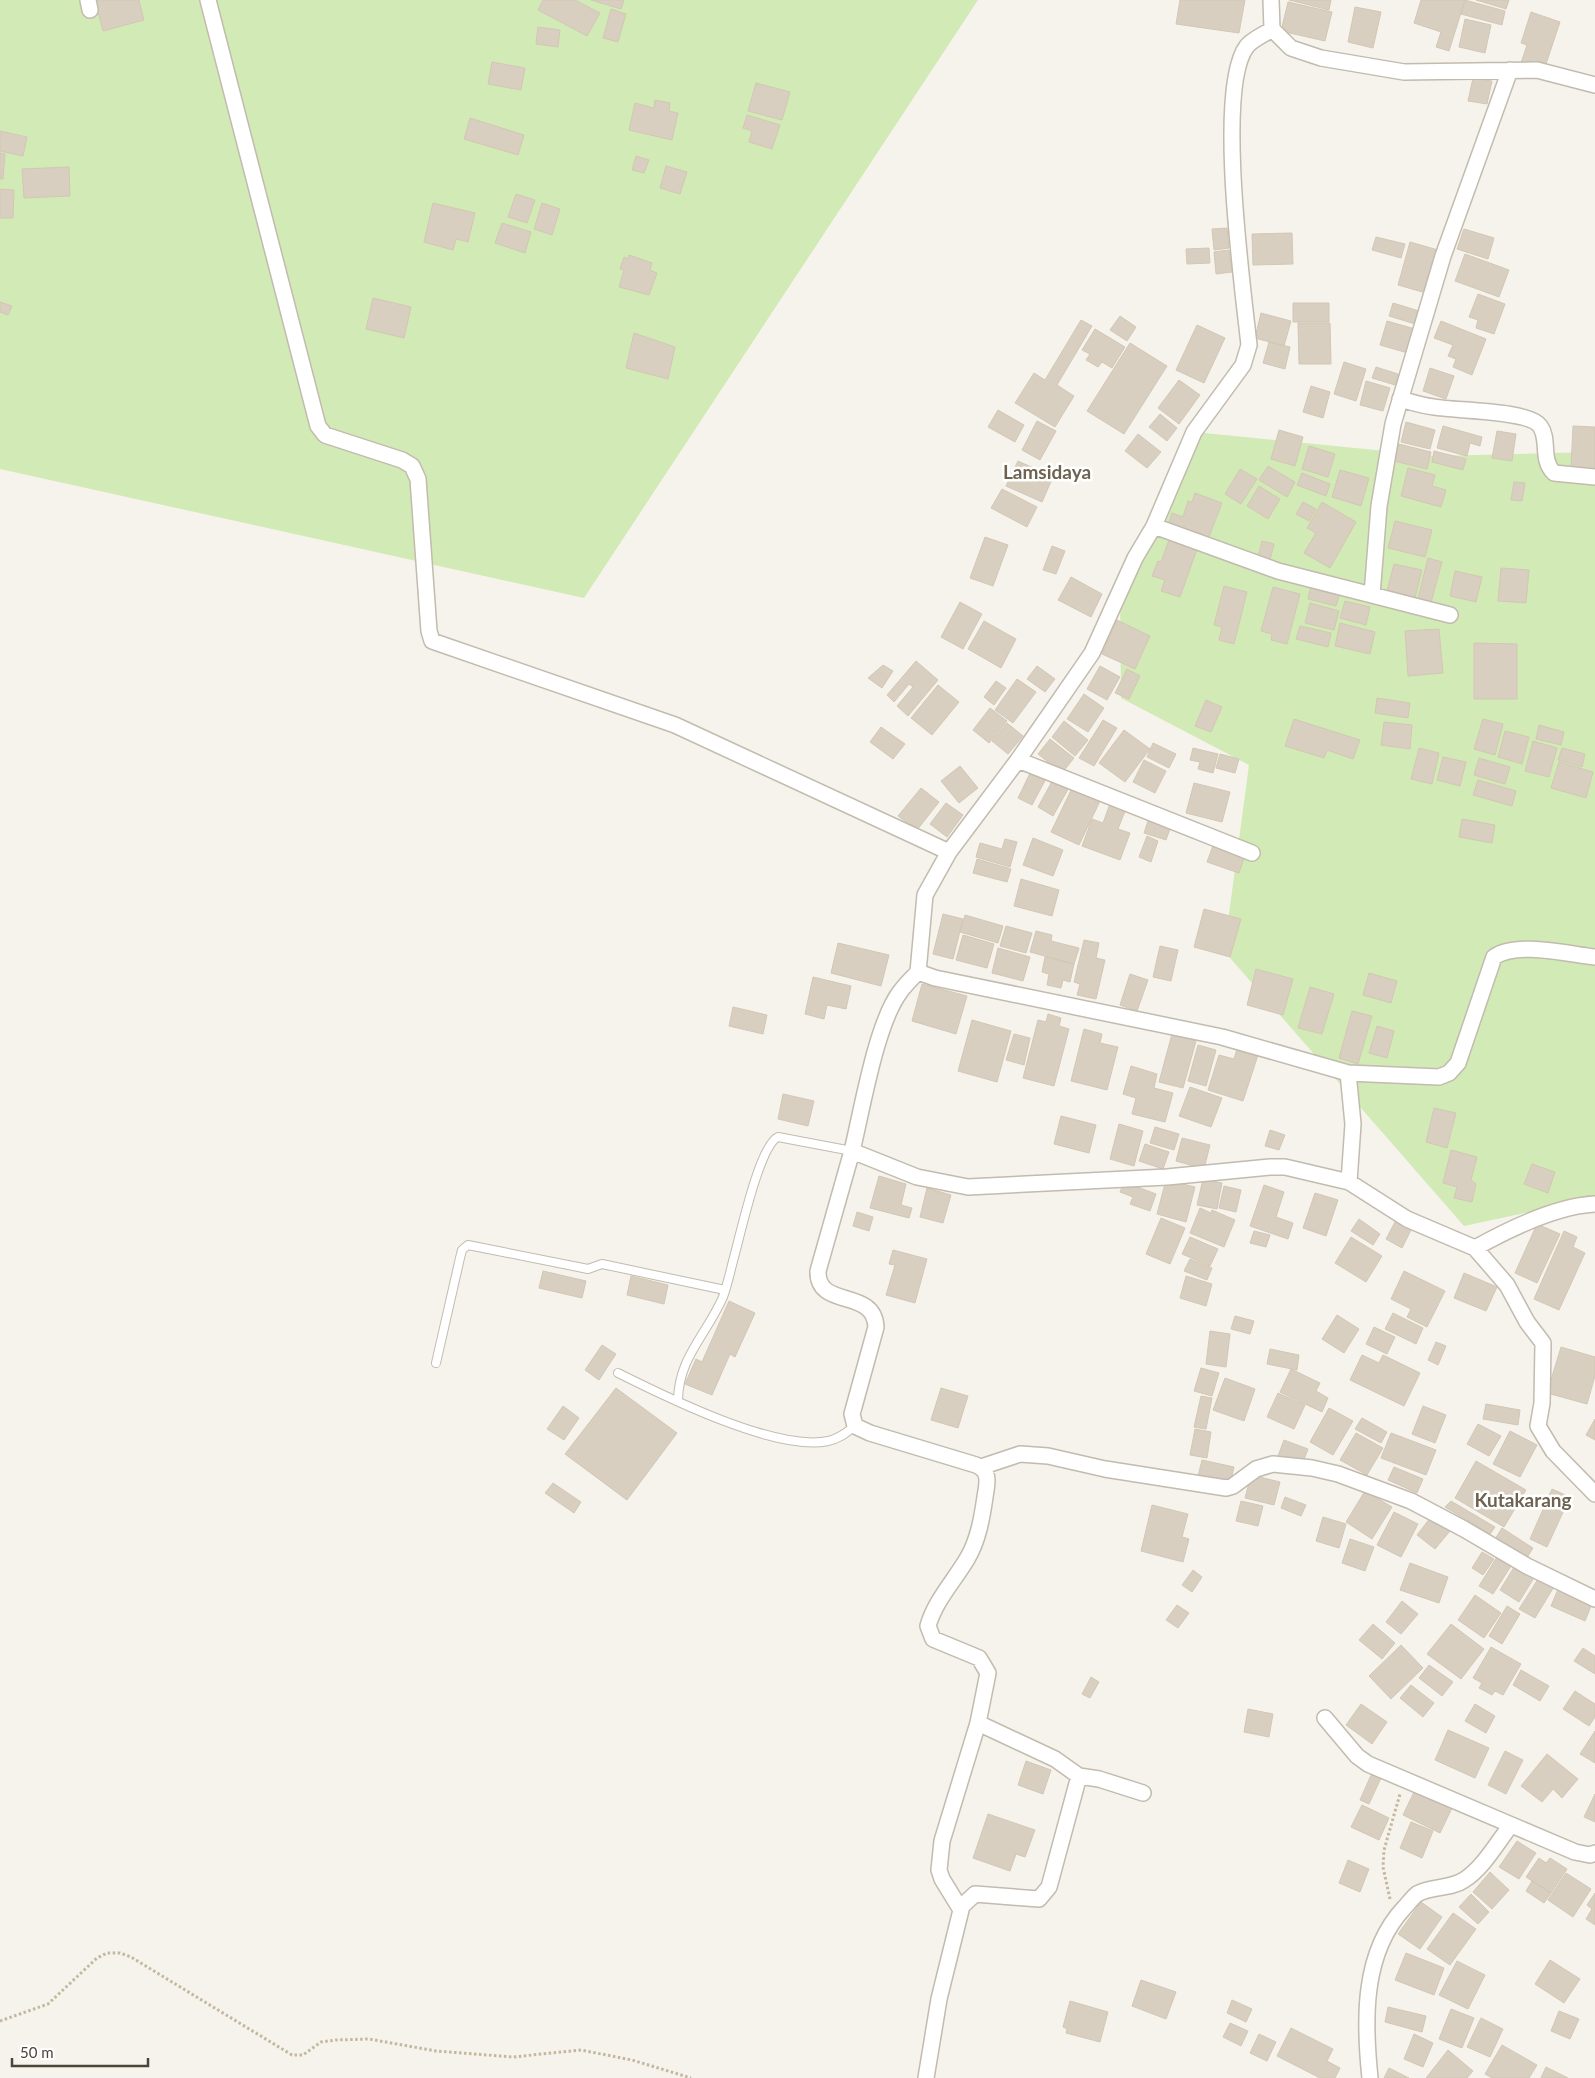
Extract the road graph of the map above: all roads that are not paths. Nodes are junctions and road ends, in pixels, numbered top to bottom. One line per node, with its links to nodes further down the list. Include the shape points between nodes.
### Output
1 (208, 0): 12 (street, via 318,426 325,435 402,460 412,466 418,479 432,641 675,725)
2 (1271, 0): 3 (street)
3 (1272, 28): 4 (street, via 1292,48 1321,58 1404,72); 8 (street, via 1247,46 1238,70 1234,102 1234,196 1249,345 1247,354 1194,432)
4 (1510, 70): 5 (street, via 1537,70); 6 (street, via 1442,256)
5 (1595, 85)
6 (1400, 399): 7 (street, via 1433,407 1529,418 1539,424 1546,461 1554,473); 9 (street, via 1387,452 1379,506)
7 (1595, 477)
8 (1154, 526): 9 (street, via 1269,568); 11 (street, via 1135,558 1092,653)
9 (1372, 595): 10 (street)
10 (1450, 615)
11 (1018, 760): 12 (street); 13 (street)
12 (949, 852): 15 (street, via 925,896)
13 (1252, 853)
14 (1595, 957): 16 (street, via 1520,949 1501,952 1494,957 1458,1063 1449,1073 1439,1077)
15 (918, 972): 16 (street, via 934,978 1222,1037); 17 (street, via 890,1009 876,1051)
16 (1348, 1073): 18 (street, via 1353,1124)
17 (852, 1151): 18 (street, via 917,1177 968,1187 1270,1167 1285,1167); 21 (lane, via 778,1137 770,1143 755,1182); 25 (street, via 818,1280 826,1291 868,1308 876,1320 852,1414)
18 (1349, 1182): 20 (street, via 1406,1219)
19 (1595, 1204): 20 (street, via 1573,1205)
20 (1475, 1248): 27 (street, via 1507,1285 1526,1322 1542,1342 1542,1403 1538,1426 1553,1450)
21 (725, 1290): 22 (lane, via 602,1264 588,1268 468,1245 462,1250); 24 (lane, via 678,1382)
22 (436, 1363)
23 (618, 1373): 24 (lane)
24 (678, 1401): 25 (lane, via 767,1436 801,1443 830,1441)
25 (855, 1426): 26 (street)
26 (982, 1467): 28 (street, via 1020,1454 1048,1456 1105,1470 1226,1488 1256,1469 1273,1464 1312,1468 1411,1501 1527,1566); 30 (street, via 988,1479 981,1523 968,1558 936,1606 928,1626 933,1639 979,1658 987,1668)
27 (1595, 1494)
28 (1595, 1599)
29 (1324, 1718): 33 (street, via 1368,1764)
30 (978, 1723): 31 (street, via 1055,1759); 35 (street, via 938,1859 942,1879)
31 (1079, 1776): 32 (street); 35 (street, via 1049,1887 1044,1894 1039,1899 976,1894)
32 (1144, 1793)
33 (1511, 1825): 34 (street, via 1575,1852); 37 (street, via 1464,1881 1418,1894 1394,1919 1376,1955 1369,1988 1366,2045)
34 (1595, 1853)
35 (961, 1907): 36 (street, via 939,1999)
36 (926, 2078)
37 (1370, 2078)

